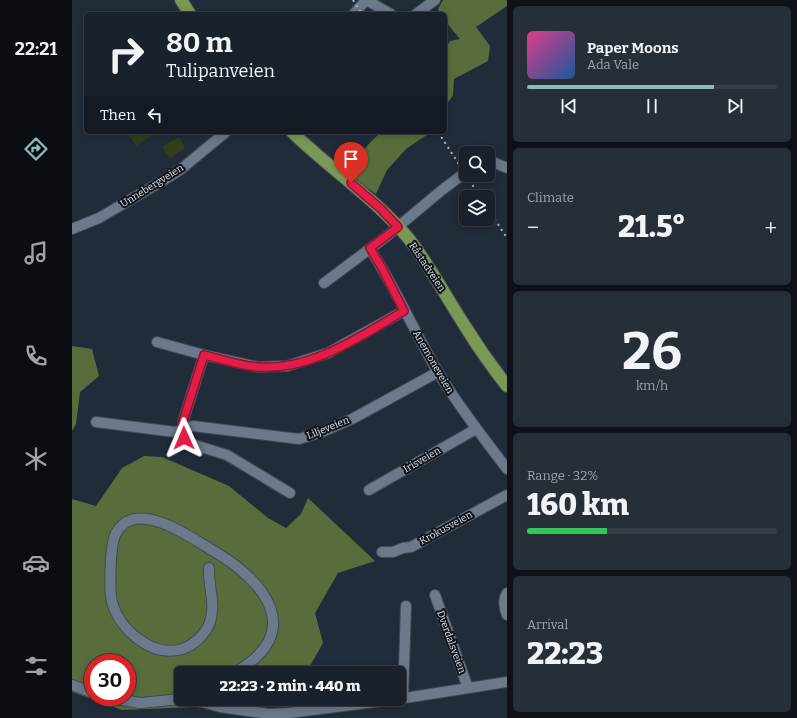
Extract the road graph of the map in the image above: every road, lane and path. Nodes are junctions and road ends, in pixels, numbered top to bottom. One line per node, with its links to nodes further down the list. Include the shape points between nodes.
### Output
1 (181, 0): 3 (main road)
2 (435, 0): 6 (street)
3 (189, 12)
4 (356, 12): 5 (street, via 366,0)
5 (387, 12)
6 (419, 12)
7 (224, 134): 13 (street, Unnebergveien, via 180,170 99,218)
8 (294, 134): 12 (main road, Råstadveien, via 381,209)
9 (495, 163): 10 (street)
10 (507, 168)
11 (459, 177): 12 (street)
12 (398, 227): 14 (street); 20 (main road, Råstadveien, via 425,262 480,349)
13 (72, 229)
14 (370, 248): 15 (street); 16 (street, Anemoneveien)
15 (324, 282)
16 (404, 311): 18 (street, via 328,353 287,366 258,367); 19 (street, Anemoneveien)
17 (157, 342): 18 (street)
18 (204, 355): 23 (street, via 183,421)
19 (438, 372): 22 (street, Anemoneveien); 23 (street, Liljeveien, via 352,419 309,437 284,438 193,426)
20 (507, 386)
21 (96, 422): 23 (street, Liljeveien, via 175,432)
22 (476, 429): 24 (street, Anemoneveien); 25 (street, Irisveien)
23 (184, 430): 26 (street, via 184,438 188,443 227,455)
24 (507, 469)
25 (369, 490)
26 (290, 493)
27 (507, 495): 28 (street, Krokusveien, via 411,547)
28 (382, 552)
29 (209, 568): 34 (street, via 211,618 204,632 188,647 176,651 163,651 148,645 122,622 112,603 112,549 114,537 122,526 135,519 147,520 181,531 236,564 262,591 270,605 273,625 266,646)
30 (507, 592): 33 (street)
31 (435, 595): 38 (street, Dverdalsveien)
32 (406, 606): 35 (street)
33 (507, 615)
34 (247, 666)
35 (402, 666)
36 (507, 682): 38 (street, Dverdalsveien)
37 (72, 685): 39 (street)
38 (468, 688): 40 (street, Dverdalsveien)
39 (84, 690)
40 (406, 698)
41 (174, 700): 42 (street, Dverdalsveien)
42 (136, 702)
43 (218, 706): 44 (street, Dverdalsveien, via 269,714)
44 (344, 706)

